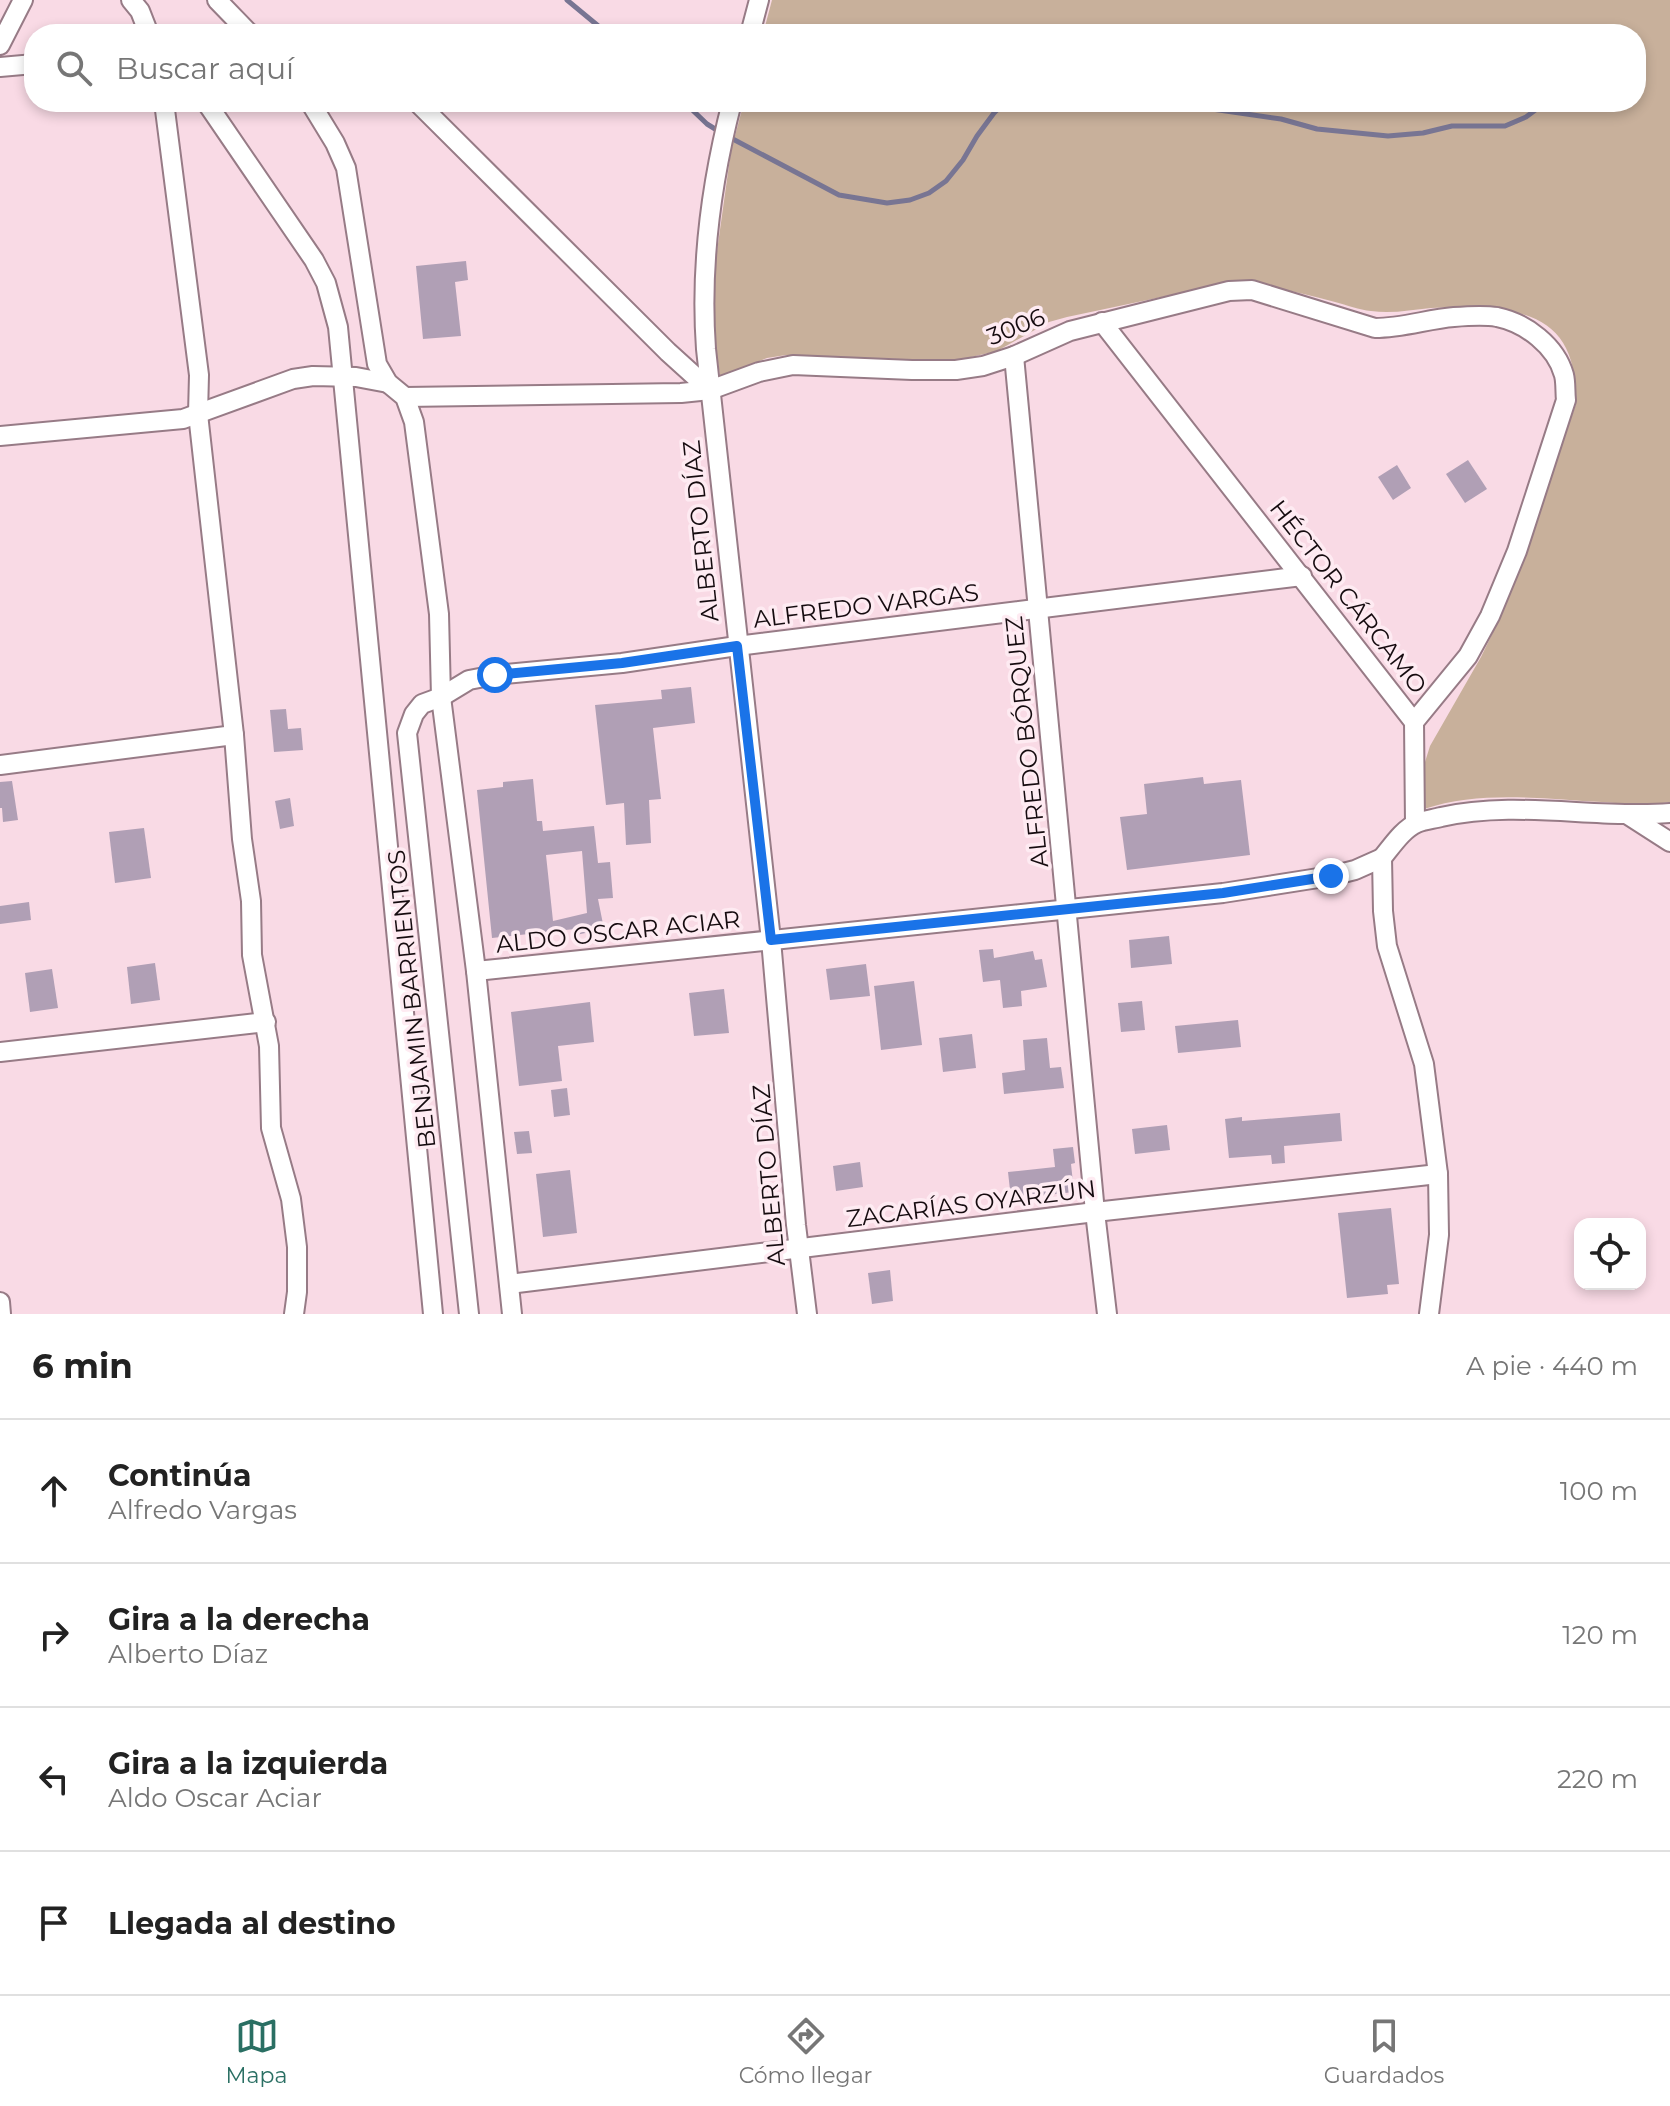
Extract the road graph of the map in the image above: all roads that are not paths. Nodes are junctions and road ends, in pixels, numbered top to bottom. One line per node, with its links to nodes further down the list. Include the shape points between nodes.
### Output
1 (23, 0): 8 (street)
2 (131, 0): 5 (street)
3 (217, 0): 6 (street)
4 (759, 0): 7 (street)
5 (145, 24)
6 (240, 24)
7 (753, 24)
8 (0, 45)
9 (24, 65): 10 (street)
10 (0, 67)
11 (165, 112): 22 (street, via 199,375)
12 (213, 112): 18 (street, via 326,283 338,327)
13 (316, 112): 19 (street, via 346,168 377,364)
14 (427, 112): 20 (street)
15 (729, 112): 20 (street, ALBERTO DÍAZ, via 705,262)
16 (1102, 322): 17 (street, 3006); 24 (street, HÉCTOR CÁRCAMO); 28 (street, 3006, via 1252,290 1375,328 1497,317 1542,339 1564,375 1566,400 1560,423 1490,616 1468,656)
17 (1014, 356): 20 (street, 3006, via 956,370 793,365); 25 (street, ALFREDO BÓRQUEZ)
18 (342, 377): 19 (street); 22 (street, via 293,379); 48 (street)
19 (388, 383): 21 (street)
20 (710, 390): 21 (street, 3006); 26 (street, ALBERTO DÍAZ)
21 (405, 397): 27 (street, via 414,422 439,614)
22 (198, 414): 23 (street); 29 (street)
23 (0, 436)
24 (1302, 576): 25 (street, ALFREDO VARGAS); 28 (street, HÉCTOR CÁRCAMO)
25 (1038, 608): 26 (street, ALFREDO VARGAS); 36 (street, ALFREDO BÓRQUEZ)
26 (737, 646): 27 (street, ALFREDO VARGAS, via 482,677); 37 (street, ALBERTO DÍAZ)
27 (441, 697): 38 (street); 49 (street, BENJAMIN BARRIENTOS, via 422,704 407,733)
28 (1414, 722): 33 (street, HÉCTOR CÁRCAMO)
29 (234, 735): 30 (street); 39 (street, via 252,955)
30 (0, 765)
31 (1670, 813): 32 (street)
32 (1628, 815): 33 (street, via 1492,809); 34 (street)
33 (1415, 823): 35 (street)
34 (1670, 842)
35 (1382, 858): 36 (street, ALDO OSCAR ACIAR, via 1331,876); 41 (street, via 1387,946 1424,1064)
36 (1067, 909): 37 (street, ALDO OSCAR ACIAR); 42 (street, ALFREDO BÓRQUEZ)
37 (771, 940): 38 (street, ALDO OSCAR ACIAR); 43 (street, ALBERTO DÍAZ)
38 (476, 971): 44 (street)
39 (266, 1022): 40 (street); 47 (street, via 271,1128 291,1199 297,1247)
40 (0, 1052)
41 (1438, 1174): 42 (street, ZACARÍAS OYARZÚN); 53 (street, via 1439,1235)
42 (1095, 1212): 43 (street, ZACARÍAS OYARZÚN); 52 (street, ALFREDO BÓRQUEZ)
43 (799, 1249): 44 (street, ZACARÍAS OYARZÚN); 51 (street, ALBERTO DÍAZ)
44 (509, 1284): 50 (street)
45 (0, 1302): 46 (street)
46 (1, 1314)
47 (294, 1314)
48 (433, 1314)
49 (469, 1314)
50 (512, 1314)
51 (807, 1314)
52 (1107, 1314)
53 (1429, 1314)

